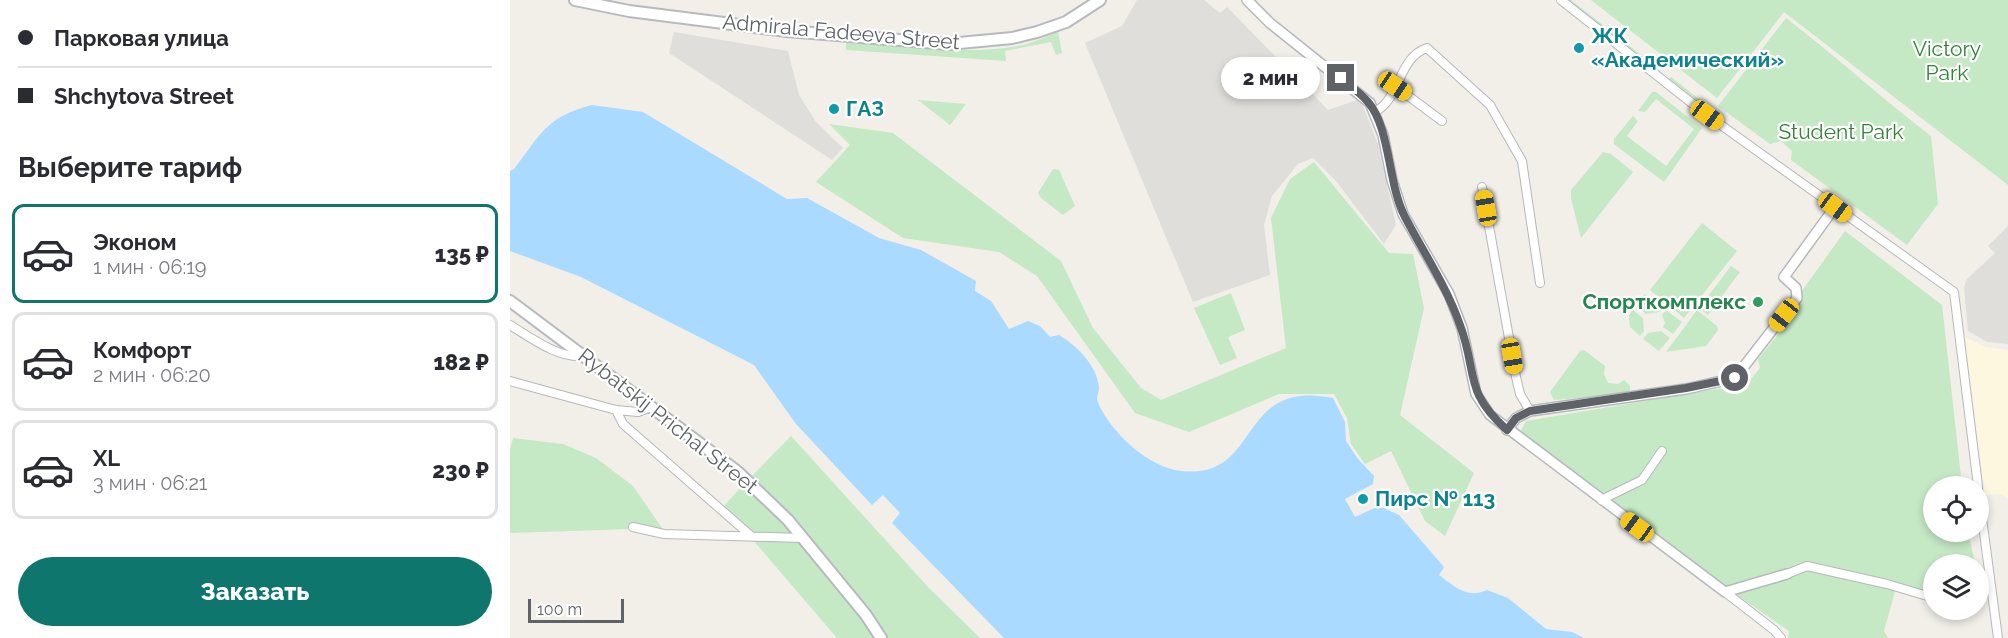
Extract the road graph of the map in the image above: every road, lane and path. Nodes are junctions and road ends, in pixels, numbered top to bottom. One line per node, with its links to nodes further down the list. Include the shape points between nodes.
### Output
1 (574, 0): 2 (main road, Admirala Fadeeva Street, via 628,11 787,31 949,44 1037,32 1066,22)
2 (1100, 0)
3 (1247, 0): 6 (street, via 1370,103)
4 (1561, 0): 9 (street, via 1707,115)
5 (1395, 86): 6 (street, via 1384,108); 7 (street); 10 (street, via 1420,51 1427,48 1490,105 1522,161)
6 (1374, 112): 18 (street, via 1403,214 1449,294 1462,328 1476,394 1490,415)
7 (1442, 121)
8 (1482, 186): 17 (street, via 1516,377)
9 (1835, 207): 17 (street, via 1784,277 1796,288 1797,298 1735,378); 20 (street, via 1954,292)
10 (1540, 283)
11 (510, 301): 13 (main road, Rybatskij Prichal Street)
12 (510, 325): 13 (street, via 561,353)
13 (584, 356): 15 (main road, Rybatskij Prichal Street)
14 (510, 381): 16 (street)
15 (651, 407): 16 (street); 24 (main road, Rybatskij Prichal Street, via 738,472)
16 (616, 410): 23 (street, via 623,424)
17 (1530, 411): 18 (street, via 1516,418)
18 (1507, 430): 21 (street)
19 (1662, 451): 21 (street, via 1642,480)
20 (1977, 476)
21 (1601, 500): 27 (street)
22 (633, 527): 23 (street, via 664,534)
23 (750, 535): 24 (street)
24 (803, 538): 29 (main road, Rybatskij Prichal Street)
25 (1985, 542): 31 (street)
26 (1787, 574): 27 (street); 28 (street, via 1807,566)
27 (1725, 592): 30 (street)
28 (1923, 595)
29 (881, 638)
30 (1781, 638)
31 (1998, 638)

